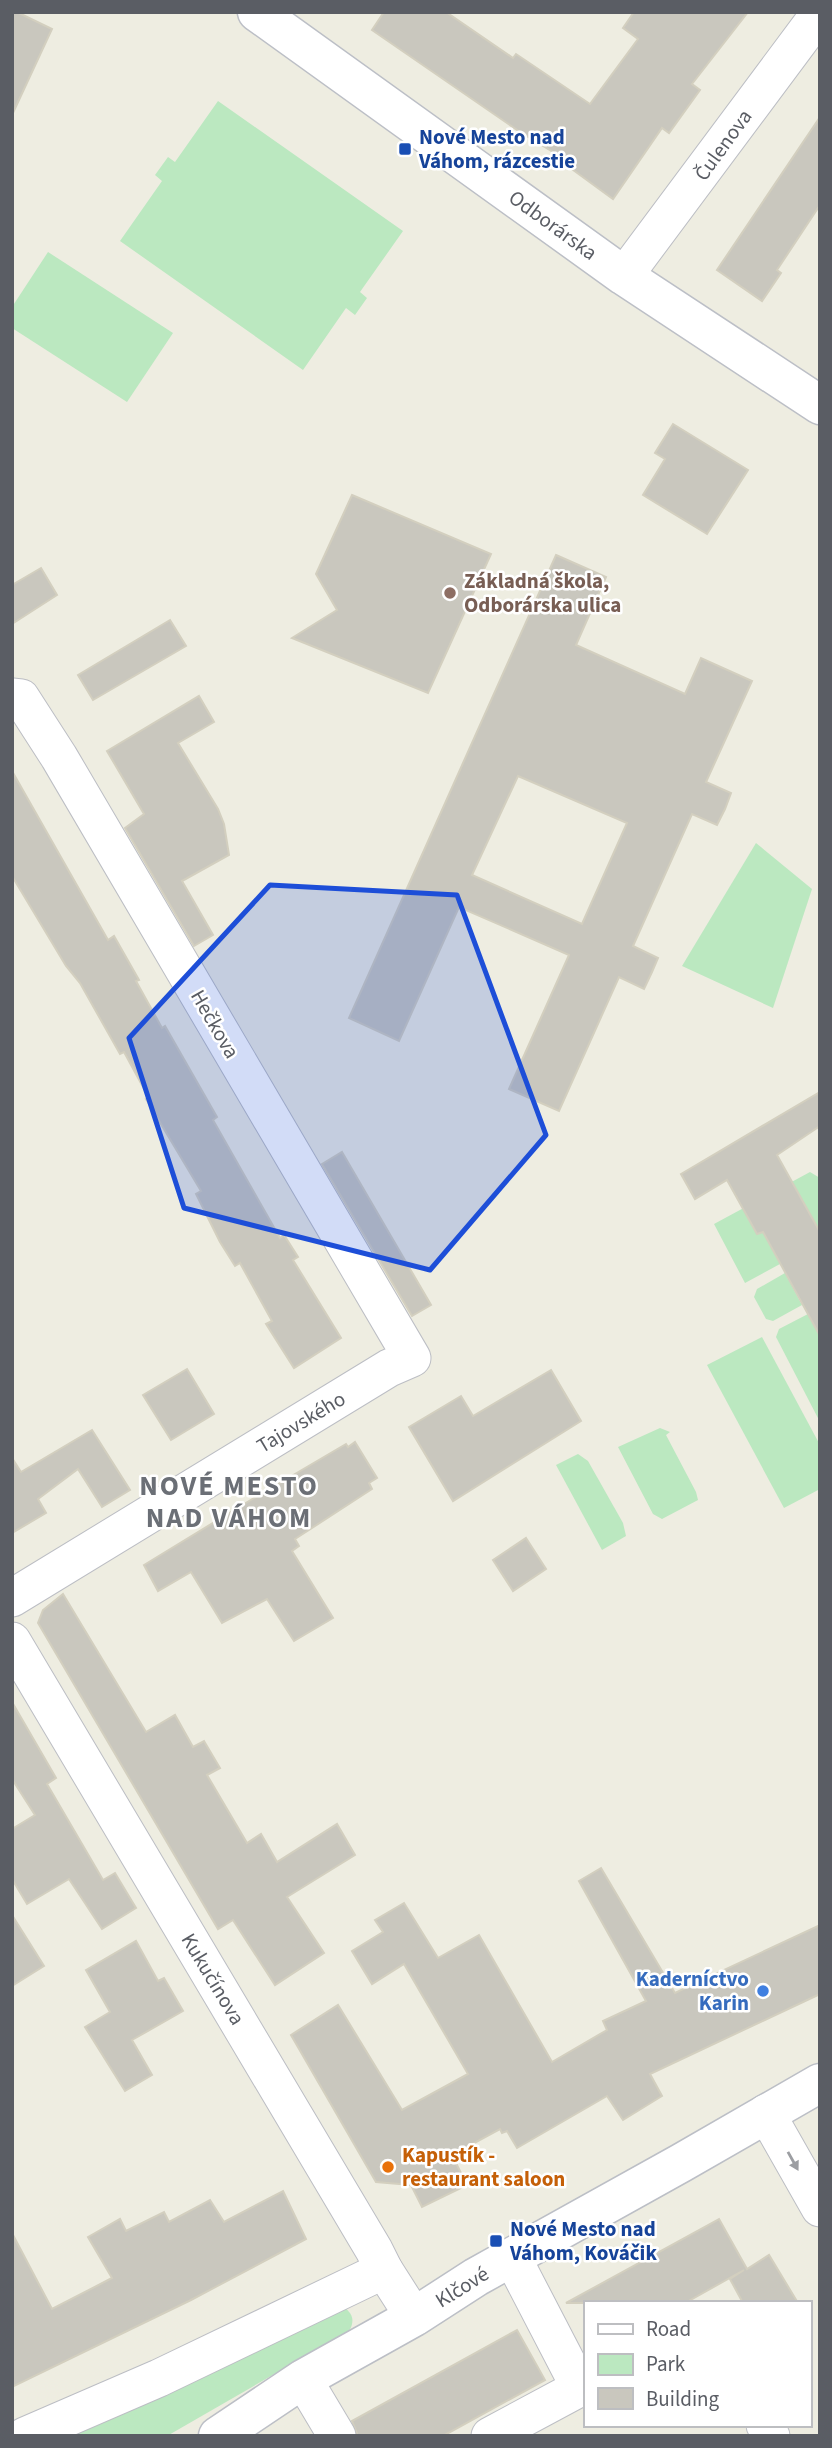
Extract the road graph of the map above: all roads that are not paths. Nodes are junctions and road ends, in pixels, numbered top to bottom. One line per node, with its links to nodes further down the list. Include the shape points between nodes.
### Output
1 (257, 12): 3 (main road, Odborárska)
2 (820, 13): 3 (street, Čulenova)
3 (624, 276): 4 (main road, Odborárska)
4 (820, 405)
5 (12, 697): 6 (street, Hečkova, via 21,698 59,757)
6 (412, 1358): 7 (street, Tajovského)
7 (12, 1598)
8 (12, 1641): 13 (street, Kukučínova)
9 (820, 2083): 10 (main road, Klčové)
10 (766, 2113): 11 (street, one-way to 11); 12 (main road, Klčové)
11 (820, 2208)
12 (512, 2257): 14 (main road, Klčové); 16 (street)
13 (383, 2270): 14 (street, Kukučínova); 17 (street, via 159,2378)
14 (414, 2317): 15 (main road, Klčové)
15 (303, 2379): 18 (main road, Klčové); 19 (street)
16 (582, 2386): 20 (street)
17 (25, 2436)
18 (218, 2436)
19 (337, 2436)
20 (490, 2436)

